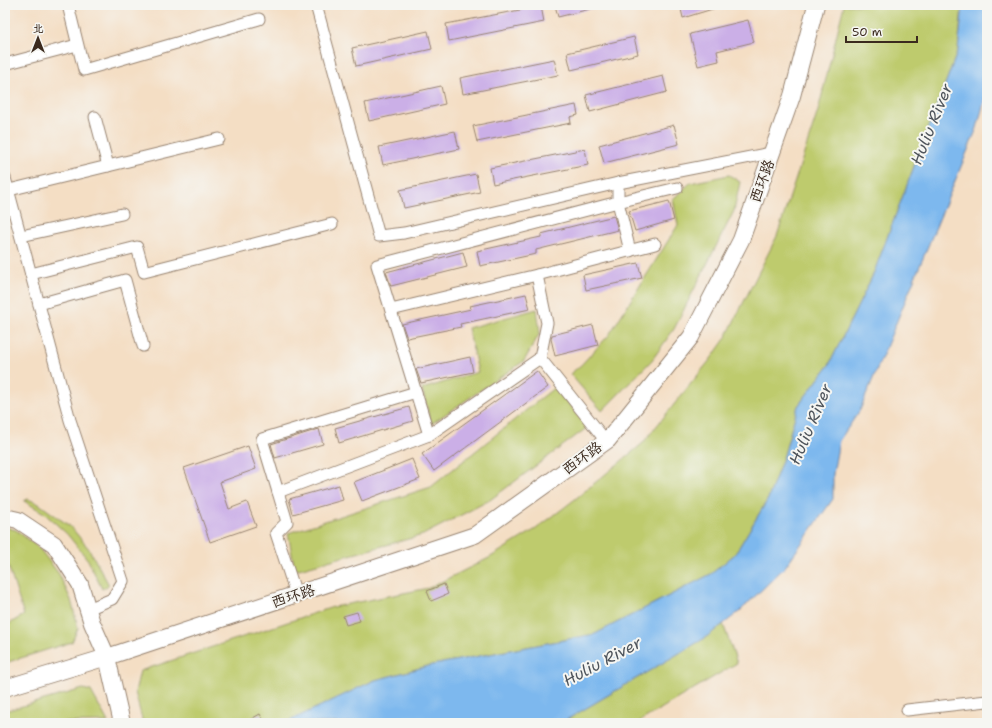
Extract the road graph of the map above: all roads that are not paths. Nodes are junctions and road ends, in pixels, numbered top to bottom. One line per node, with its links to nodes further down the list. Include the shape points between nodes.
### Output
1 (68, 5): 5 (street)
2 (316, 5): 12 (street, via 379,236 404,233)
3 (816, 5): 9 (main road, 西环路, via 792,96)
4 (259, 19): 5 (street, via 84,70)
5 (77, 44): 6 (street)
6 (5, 64)
7 (95, 117): 10 (street)
8 (219, 139): 10 (street)
9 (771, 153): 12 (street); 29 (main road, 西环路, via 741,240 691,337)
10 (108, 166): 14 (street)
11 (5, 178): 14 (street)
12 (618, 183): 15 (street)
13 (677, 188): 15 (street)
14 (7, 191): 18 (street)
15 (618, 202): 20 (street); 24 (street, via 377,265)
16 (122, 214): 18 (street)
17 (332, 224): 21 (street, via 144,272 137,247)
18 (21, 236): 21 (street)
19 (655, 244): 20 (street)
20 (630, 251): 22 (street)
21 (31, 274): 23 (street)
22 (537, 275): 24 (street); 26 (street, via 547,323)
23 (39, 304): 25 (street, via 126,280); 33 (street, via 70,420 123,580 112,599)
24 (391, 310): 27 (street)
25 (143, 346)
26 (540, 358): 28 (street); 29 (street)
27 (416, 392): 28 (street); 30 (street, via 262,439)
28 (429, 435): 30 (street)
29 (606, 441): 32 (main road, 西环路, via 475,535)
30 (278, 492): 32 (street, via 287,522 276,533)
31 (5, 517): 33 (main road, via 18,520 54,544 80,584)
32 (296, 594): 34 (main road, 西环路)
33 (88, 609): 34 (main road)
34 (107, 657): 35 (main road, 西环路); 38 (main road)
35 (5, 688)
36 (987, 701): 37 (street)
37 (906, 710)
38 (122, 723)

